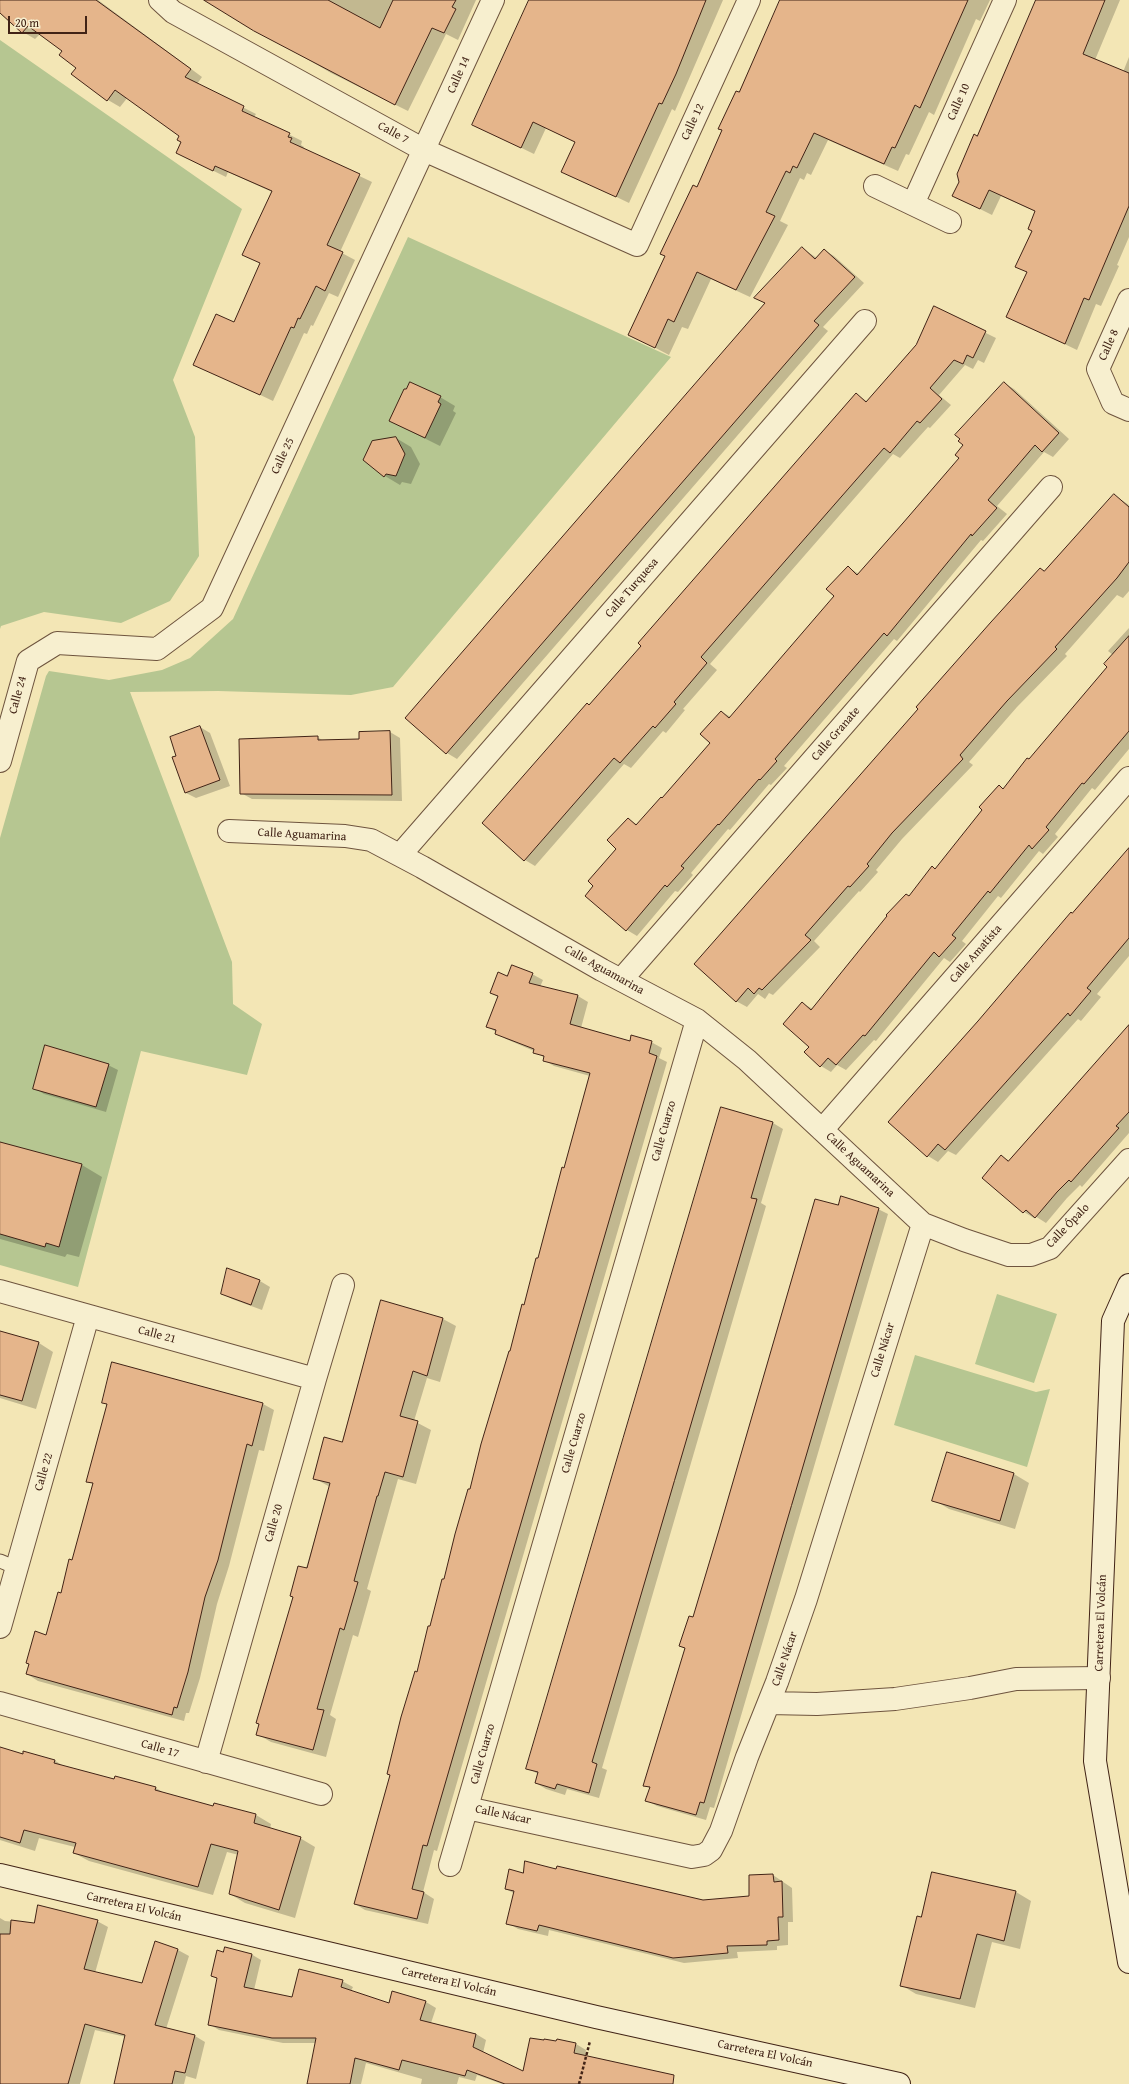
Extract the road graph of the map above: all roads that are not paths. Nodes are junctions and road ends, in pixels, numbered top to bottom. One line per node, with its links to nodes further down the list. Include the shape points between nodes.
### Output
1 (160, 0): 5 (street, Calle 7, via 173,12)
2 (493, 0): 5 (street, Calle 14)
3 (748, 0): 9 (street, Calle 12)
4 (1005, 0): 7 (street, Calle 10)
5 (424, 150): 9 (street, Calle 7); 14 (street, Calle 25, via 212,608 157,649)
6 (875, 186): 7 (street)
7 (913, 204): 8 (street)
8 (950, 222)
9 (637, 245)
10 (1129, 300): 12 (street, Calle 8, via 1098,369 1113,403)
11 (865, 321): 18 (street, Calle Turquesa)
12 (1129, 410)
13 (1051, 487): 19 (street, Calle Granate)
14 (57, 643): 15 (street, Calle 24, via 28,661)
15 (0, 761)
16 (1129, 778): 21 (street, Calle Amatista)
17 (229, 831): 18 (street, Calle Aguamarina, via 345,836 371,840)
18 (400, 855): 19 (street, Calle Aguamarina)
19 (621, 980): 20 (street, Calle Aguamarina)
20 (697, 1020): 21 (street, Calle Aguamarina, via 747,1060); 36 (street, Calle Cuarzo)
21 (822, 1130): 23 (street, Calle Aguamarina)
22 (1129, 1160): 23 (street, Calle Ópalo, via 1050,1248 1031,1255 1009,1255)
23 (923, 1224): 33 (street, Calle Nácar, via 806,1599)
24 (343, 1285): 28 (street, Calle 20)
25 (1129, 1285): 31 (street, Carretera El Volcán, via 1113,1321)
26 (0, 1291): 27 (street, Calle 21)
27 (88, 1316): 28 (street, Calle 21); 29 (street, Calle 22)
28 (315, 1379): 34 (street, Calle 20)
29 (8, 1564): 30 (street, Calle 22)
30 (0, 1627)
31 (1098, 1678): 33 (street, via 1016,1679 895,1699); 39 (street, Carretera El Volcán, via 1095,1761)
32 (0, 1703): 34 (street, Calle 17)
33 (769, 1704): 36 (street, Calle Nácar, via 721,1831 712,1850 704,1855 692,1857)
34 (206, 1762): 35 (street, Calle 17)
35 (321, 1794)
36 (467, 1808): 37 (street, Calle Cuarzo)
37 (450, 1865)
38 (0, 1875): 40 (street, Carretera El Volcán, via 596,2017)
39 (1129, 1962)
40 (899, 2084)

